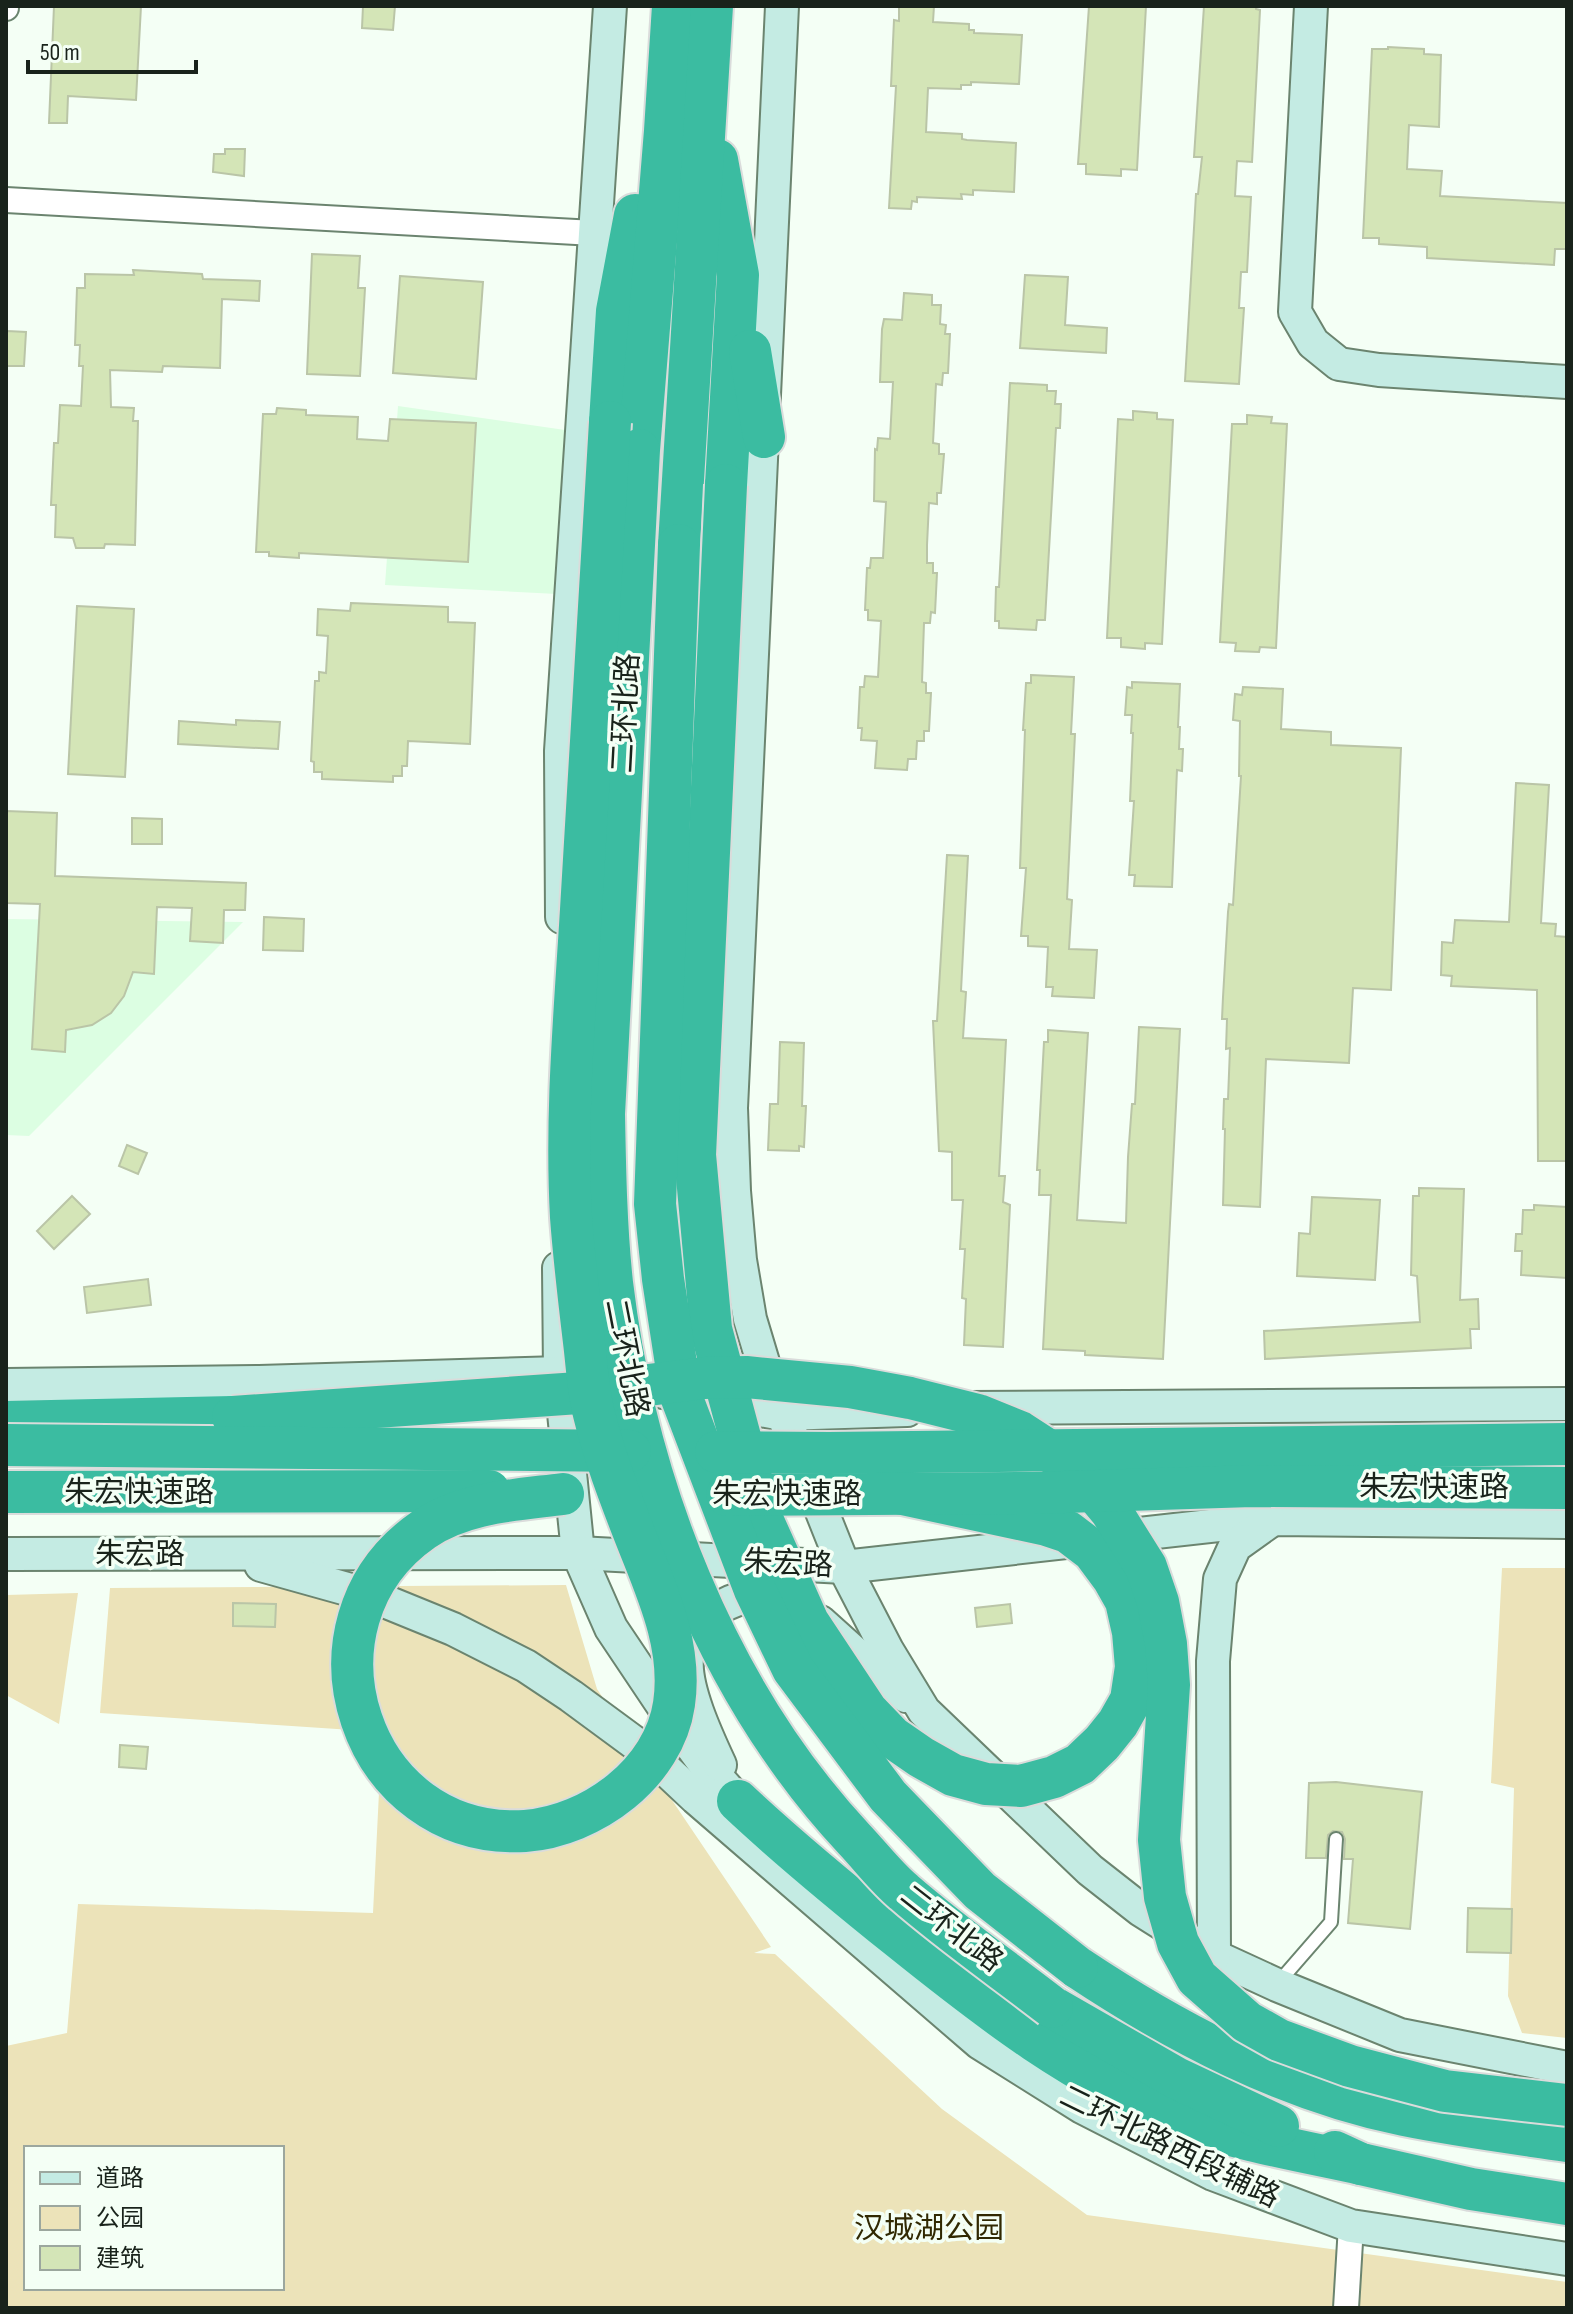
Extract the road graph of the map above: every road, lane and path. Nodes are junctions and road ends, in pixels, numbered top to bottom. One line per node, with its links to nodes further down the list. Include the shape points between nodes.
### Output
1 (610, 6): 11 (main road)
2 (662, 6): 7 (highway)
3 (673, 6): 7 (highway, 二环北路)
4 (712, 6): 8 (highway, 二环北路)
5 (782, 6): 15 (main road)
6 (1311, 6): 13 (main road, via 1295,312 1313,343 1339,364)
7 (669, 68): 9 (highway, 二环北路)
8 (705, 94): 12 (highway); 42 (highway, 二环北路, bridge, via 679,545 655,1204 681,1396 755,1590 793,1669 888,1796 980,1891 1077,1967 1175,2028 1274,2076 1403,2115)
9 (665, 131): 11 (highway); 14 (highway, 二环北路)
10 (6, 200): 11 (street)
11 (613, 228): 14 (highway, via 617,311)
12 (738, 275): 15 (highway); 25 (highway, bridge, via 695,1155 711,1329 762,1519 808,1622 867,1711 921,1757 953,1775 986,1784 1021,1786 1080,1764 1110,1733 1131,1700 1136,1667 1133,1632 1126,1601 1113,1578 1093,1551 1068,1532)
13 (1567, 382)
14 (611, 425): 16 (main road, via 561,751); 26 (highway, bridge, via 575,1005 571,1215 592,1409 661,1600 675,1656 674,1708 665,1735 637,1777 596,1808 549,1828 495,1830 467,1824 416,1798 377,1756 355,1704 351,1661 358,1618 382,1567 425,1528 477,1506); 43 (highway, 二环北路, bridge, via 605,1201 632,1399 701,1607 791,1764 903,1891 1052,2007 1176,2078)
15 (764, 437): 19 (main road, via 731,1108 742,1275 750,1319)
16 (560, 1373): 17 (main road); 19 (main road); 29 (main road)
17 (6, 1385)
18 (1567, 1404): 19 (main road, via 1010,1407)
19 (782, 1414): 32 (main road)
20 (6, 1422): 41 (highway, bridge, via 233,1417 746,1377 910,1398 1020,1432 1086,1481 1111,1511 1146,1567 1158,1602 1169,1685 1159,1840 1163,1882 1178,1943 1197,1978 1247,2022 1350,2066 1445,2091)
21 (1567, 1444): 22 (highway, 朱宏快速路, bridge, via 829,1453)
22 (6, 1445)
23 (1567, 1488): 25 (highway, 朱宏快速路, bridge, via 1252,1486)
24 (6, 1492): 26 (highway, 朱宏快速路, bridge)
25 (898, 1493): 26 (highway, 朱宏快速路, bridge)
26 (563, 1494)
27 (1273, 1519): 28 (main road, 朱宏路); 32 (main road, 朱宏路); 38 (main road, via 1235,1546 1220,1579 1213,1661)
28 (1567, 1522)
29 (578, 1553): 31 (main road, 朱宏路); 32 (main road, 朱宏路); 34 (main road, via 619,1640 682,1732)
30 (6, 1554): 31 (main road, 朱宏路)
31 (214, 1554): 36 (main road, 二环北路西段辅路, via 372,1596 526,1666 647,1752)
32 (844, 1567): 33 (main road)
33 (924, 1711): 34 (main road, via 792,1603 747,1597 716,1608 695,1634 687,1657 689,1683); 38 (main road, via 1090,1870)
34 (738, 1801): 36 (main road); 37 (highway)
35 (1336, 1839): 39 (lane, via 1331,1922)
36 (776, 1868): 37 (main road); 45 (main road, 二环北路西段辅路, via 937,2008 1030,2077 1142,2139 1249,2189)
37 (848, 1897): 43 (highway, via 999,2015 1091,2077 1186,2121)
38 (1214, 1956): 39 (main road)
39 (1277, 1985): 40 (main road, via 1400,2035)
40 (1567, 2068)
41 (1567, 2105)
42 (1567, 2141)
43 (1361, 2164): 44 (highway, 二环北路)
44 (1567, 2204)
45 (1351, 2226): 46 (main road, 二环北路西段辅路); 47 (street)
46 (1567, 2259)
47 (1346, 2308)

